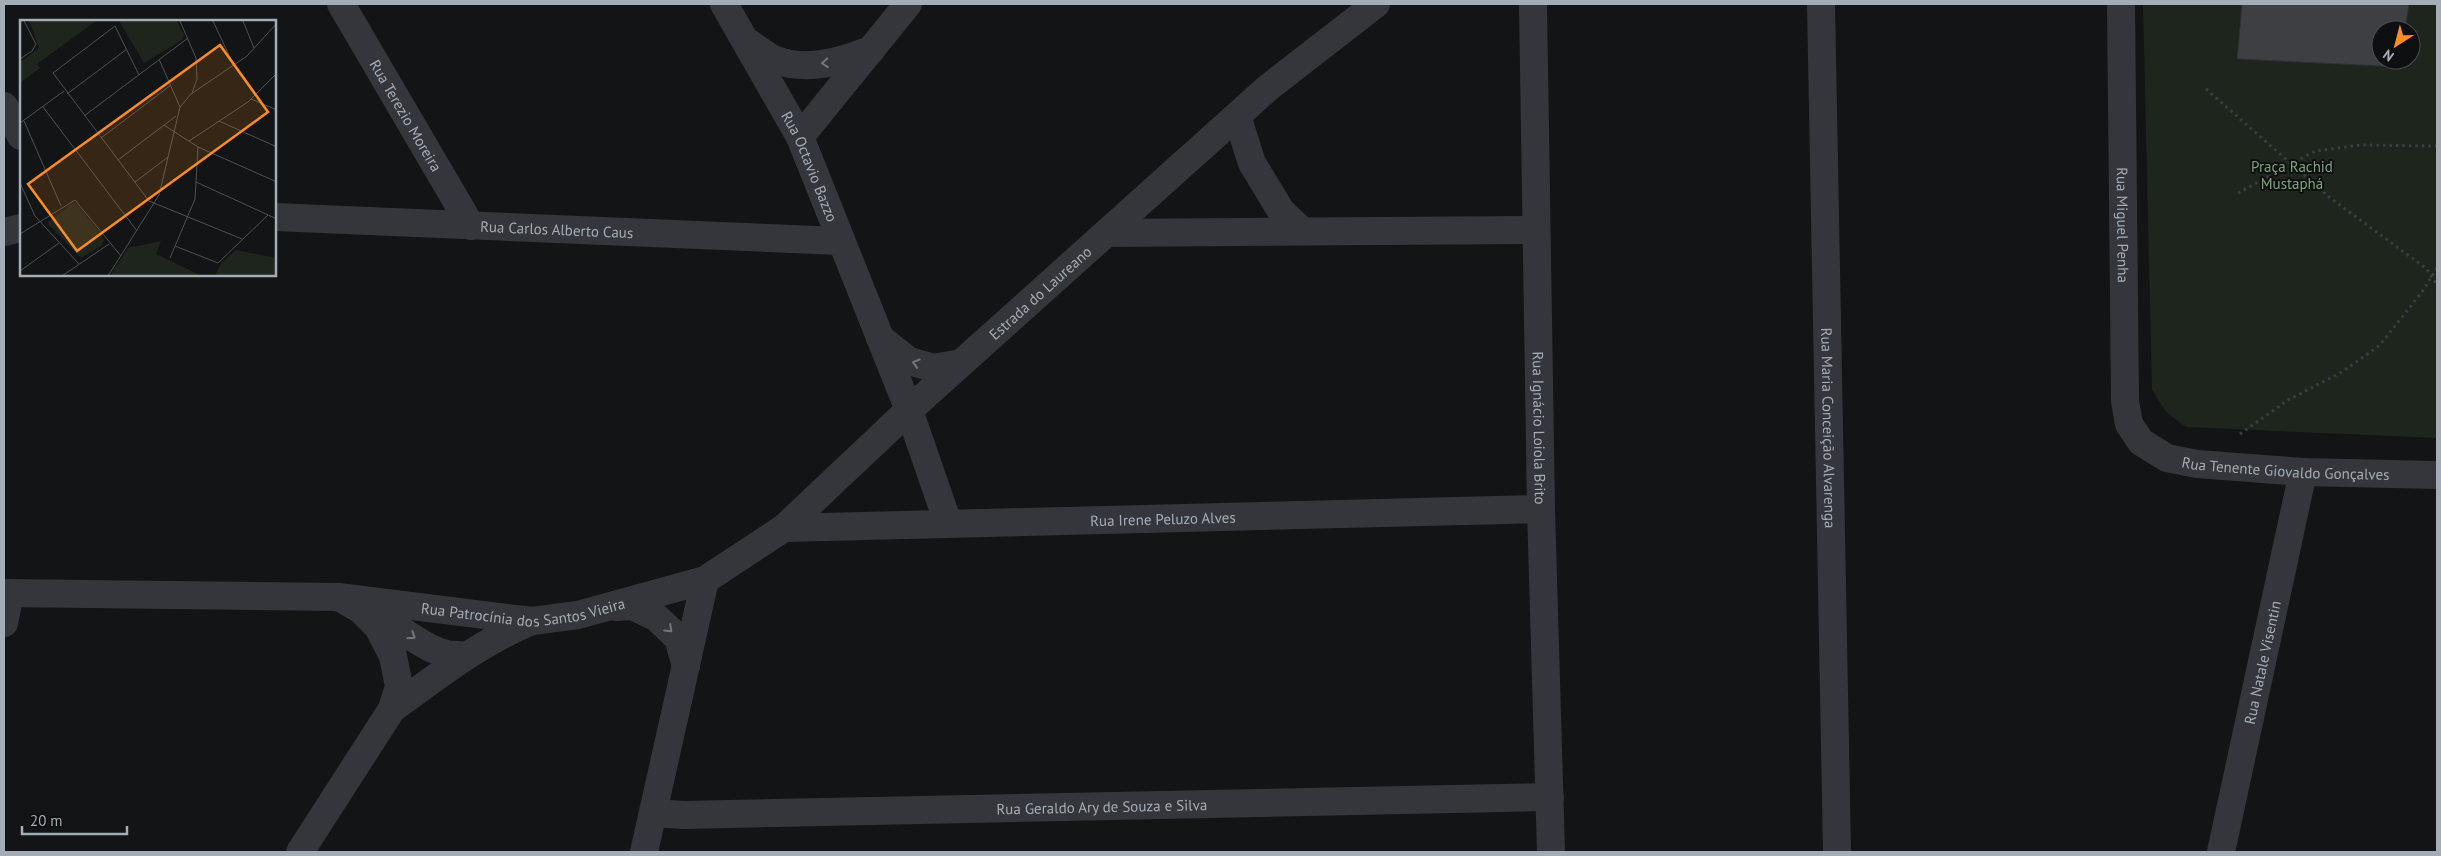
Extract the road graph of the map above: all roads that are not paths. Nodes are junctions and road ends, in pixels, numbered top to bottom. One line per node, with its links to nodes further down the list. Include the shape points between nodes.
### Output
1 (341, 4): 15 (street, Rua Terezio Moreira)
2 (724, 4): 8 (street, Rua Octavio Bazzo)
3 (908, 4): 9 (street)
4 (1376, 4): 11 (street, Estrada do Laureano, via 1269,87)
5 (1533, 4): 17 (street, Rua Ignácio Loiola Brito)
6 (1821, 4): 45 (street, Rua Maria Conceição Alvarenga)
7 (2121, 4): 25 (street, Rua Miguel Penha, via 2125,401 2128,424)
8 (745, 40): 9 (street, one-way to 8, via 838,62 795,66 774,59); 13 (street, Rua Octavio Bazzo)
9 (871, 50): 13 (street)
10 (4, 106): 12 (street)
11 (1237, 116): 18 (street, via 1252,163 1281,211); 20 (street, Estrada do Laureano)
12 (20, 134)
13 (800, 137): 21 (street, Rua Octavio Bazzo)
14 (276, 217): 15 (street, Rua Carlos Alberto Caus)
15 (471, 226): 21 (street, Rua Carlos Alberto Caus)
16 (20, 228): 19 (street)
17 (1536, 230): 18 (street); 28 (street, Rua Ignácio Loiola Brito)
18 (1302, 231): 20 (street)
19 (4, 232)
20 (1107, 233): 23 (street, Estrada do Laureano)
21 (840, 241): 22 (street, Rua Octavio Bazzo)
22 (879, 337): 23 (street, Rua Octavio Bazzo, one-way to 22, via 934,368 909,361); 24 (street, Rua Octavio Bazzo)
23 (961, 363): 24 (street, Estrada do Laureano)
24 (909, 410): 29 (street, Rua Octavio Bazzo); 30 (street, Estrada do Laureano)
25 (2140, 442): 26 (street, Rua Tenente Giovaldo Gonçalves, via 2167,458 2197,464)
26 (2303, 472): 27 (street, Rua Tenente Giovaldo Gonçalves); 46 (street, Rua Natale Visentin)
27 (2437, 475)
28 (1541, 509): 29 (street, Rua Irene Peluzo Alves); 40 (street, Rua Ignácio Loiola Brito)
29 (948, 524): 30 (street, Rua Irene Peluzo Alves)
30 (784, 528): 31 (street, Estrada do Laureano)
31 (705, 580): 34 (street, Rua Patrocínia dos Santos Vieira); 38 (street)
32 (7, 593): 33 (street, Rua Patrocínia dos Santos Vieira); 36 (street)
33 (339, 597): 35 (street, Rua Patrocínia dos Santos Vieira); 37 (street, Rua Patrocínia dos Santos Vieira, one-way to 37, via 386,619 446,654); 39 (street, via 361,610 378,627 393,656 399,686)
34 (609, 608): 35 (street, Rua Patrocínia dos Santos Vieira); 38 (street, one-way to 38, via 632,606 657,618 678,638)
35 (532, 621): 37 (street, via 505,632)
36 (4, 623)
37 (466, 656): 39 (street)
38 (686, 666): 41 (street)
39 (392, 709): 42 (street)
40 (1550, 797): 41 (street, Rua Geraldo Ary de Souza e Silva, via 683,815); 44 (street, Rua Ignácio Loiola Brito)
41 (653, 813): 43 (street)
42 (300, 852)
43 (644, 852)
44 (1551, 852)
45 (1837, 852)
46 (2221, 852)

